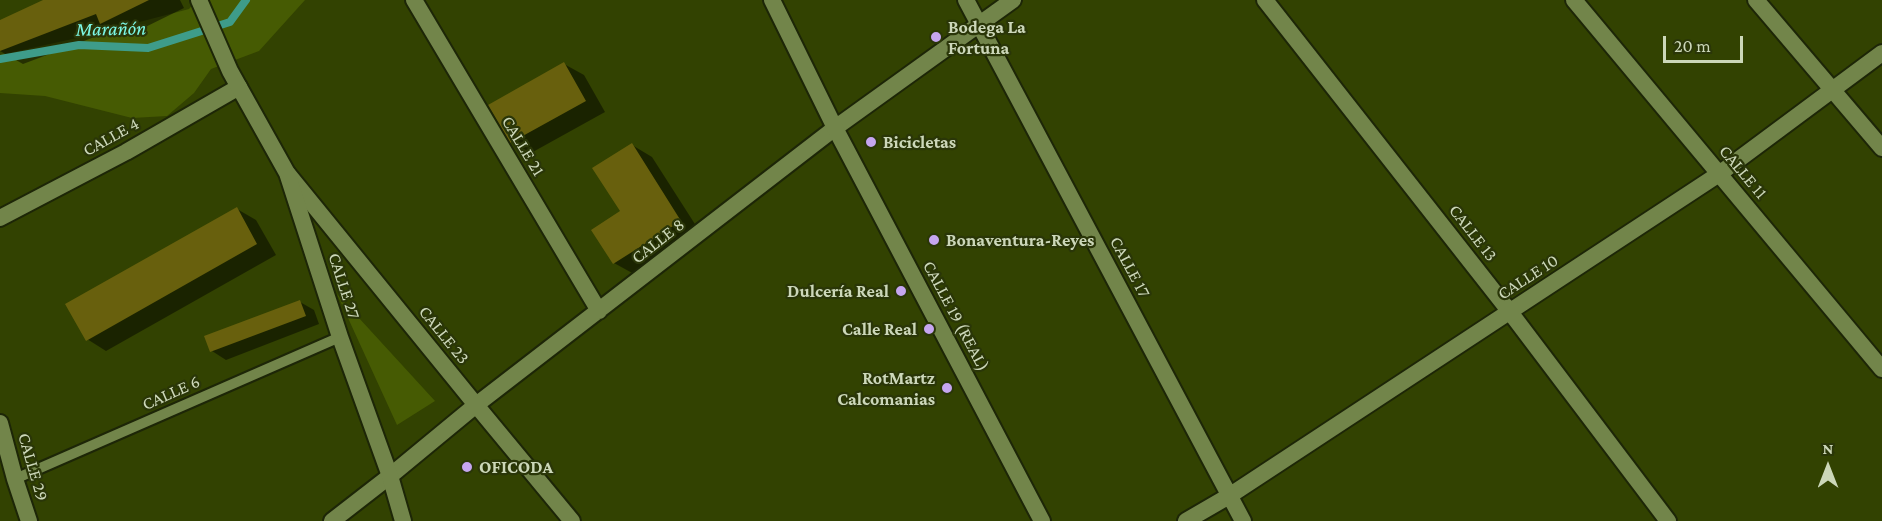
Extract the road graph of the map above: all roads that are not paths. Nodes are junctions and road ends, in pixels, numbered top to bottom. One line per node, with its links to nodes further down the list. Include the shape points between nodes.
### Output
1 (199, 0): 11 (street, CALLE 27)
2 (414, 0): 18 (street, CALLE 21)
3 (772, 0): 13 (street, CALLE 19 (REAL))
4 (966, 0): 9 (street, CALLE 17)
5 (1013, 0): 9 (street, CALLE 8)
6 (1265, 0): 19 (street, CALLE 13)
7 (1574, 0): 16 (street, CALLE 11)
8 (1756, 0): 12 (street)
9 (980, 25): 13 (street, CALLE 8); 26 (street, CALLE 17)
10 (1882, 53): 12 (street, CALLE 10)
11 (239, 87): 15 (street, CALLE 27); 17 (street, CALLE 4)
12 (1833, 90): 14 (street); 16 (street, CALLE 10)
13 (835, 128): 18 (street, CALLE 8); 31 (street, CALLE 19 (REAL))
14 (1882, 148)
15 (287, 173): 20 (street, CALLE 27); 22 (street, CALLE 23)
16 (1719, 174): 19 (street, CALLE 10); 21 (street, CALLE 11)
17 (0, 218)
18 (598, 311): 22 (street, CALLE 8)
19 (1510, 312): 26 (street, CALLE 10); 34 (street, CALLE 13)
20 (340, 338): 24 (street, CALLE 27); 25 (lane, CALLE 6)
21 (1882, 369)
22 (476, 405): 24 (street, CALLE 8); 30 (street, CALLE 23)
23 (0, 423): 25 (street, CALLE 29)
24 (390, 477): 28 (street, CALLE 8); 29 (street, CALLE 27)
25 (15, 479): 27 (street, CALLE 29)
26 (1229, 496): 32 (street, CALLE 10); 33 (street, CALLE 17)
27 (29, 521)
28 (332, 521)
29 (403, 521)
30 (572, 521)
31 (1042, 521)
32 (1186, 521)
33 (1243, 521)
34 (1668, 521)

